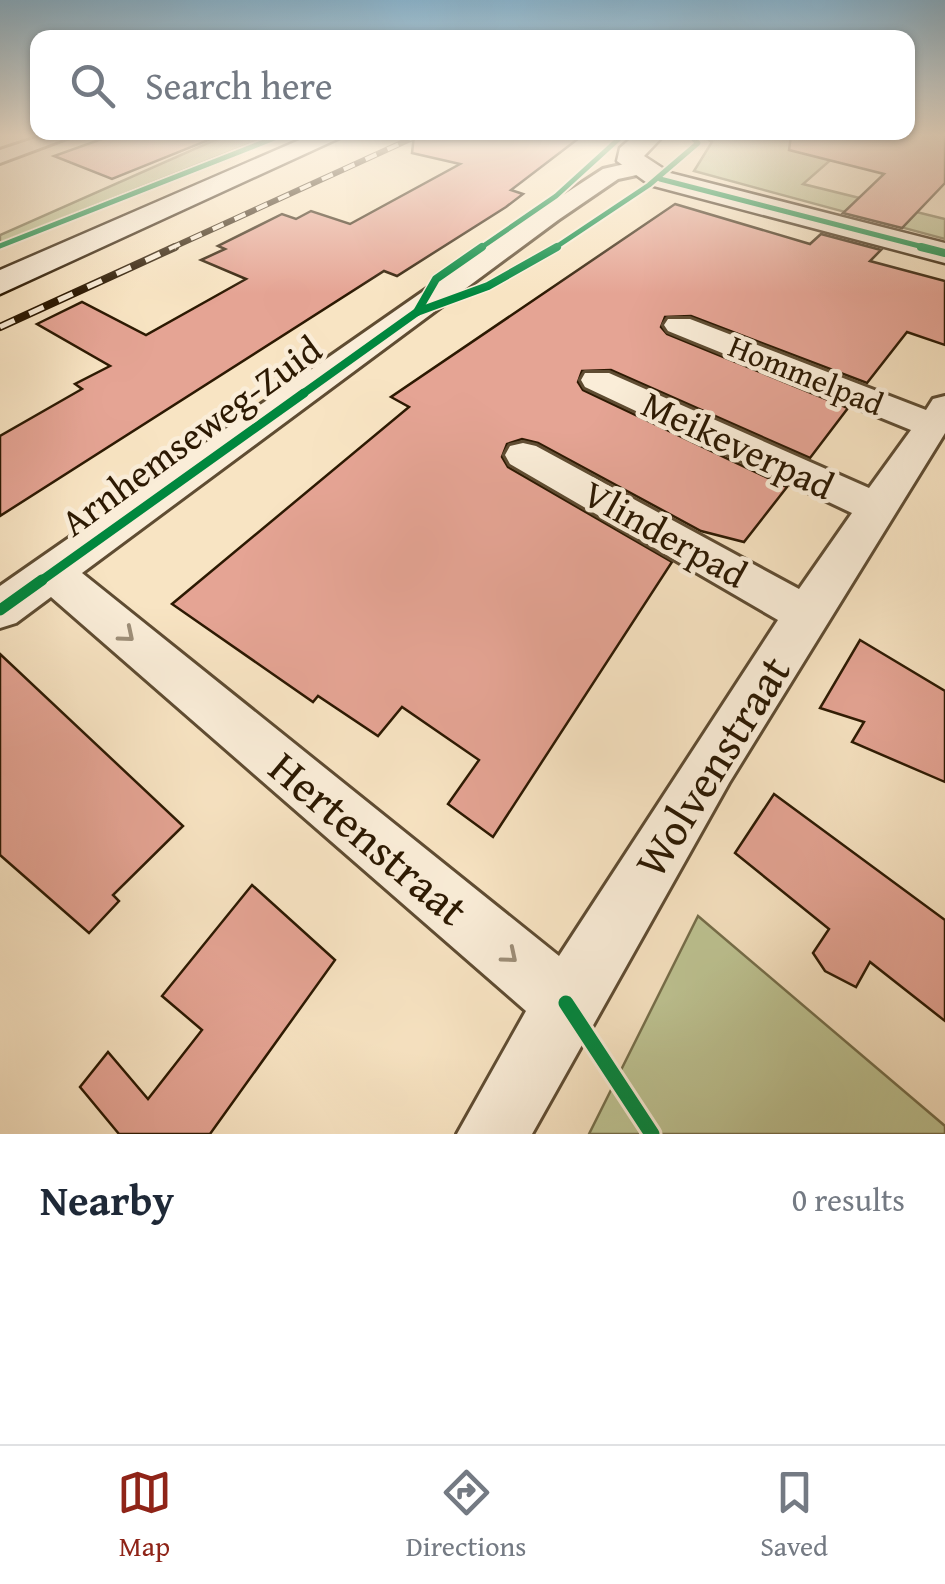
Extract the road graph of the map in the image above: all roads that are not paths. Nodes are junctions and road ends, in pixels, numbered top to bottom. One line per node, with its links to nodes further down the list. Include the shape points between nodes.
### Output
1 (214, 188): 5 (street)
2 (590, 188): 11 (street, Arnhemseweg-Zuid)
3 (694, 188): 4 (street)
4 (945, 253)
5 (0, 283)
6 (679, 325): 8 (street, Hommelpad)
7 (597, 380): 10 (street, Meikeverpad)
8 (939, 416): 10 (street, Wolvenstraat)
9 (523, 455): 13 (street, Vlinderpad)
10 (878, 509): 13 (street, Wolvenstraat)
11 (52, 572): 12 (street, Arnhemseweg-Zuid); 14 (street, Hertenstraat, one-way to 14)
12 (0, 610)
13 (806, 614): 14 (street, Wolvenstraat)
14 (566, 1003): 15 (street, Wolvenstraat)
15 (493, 1134)

